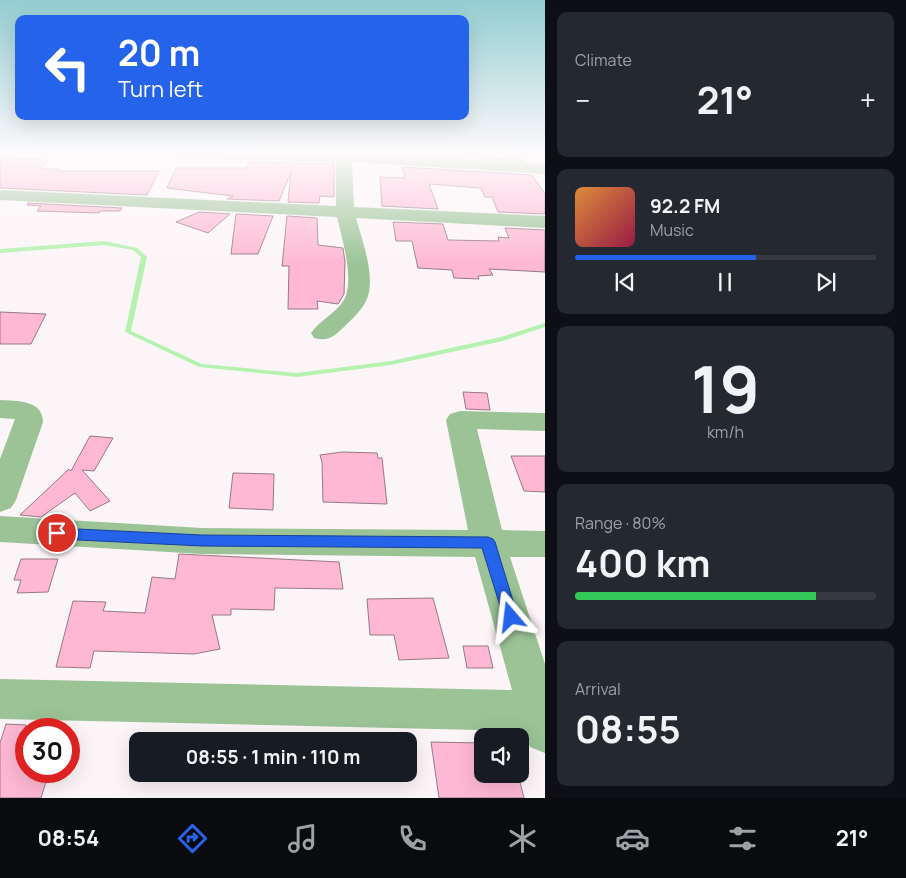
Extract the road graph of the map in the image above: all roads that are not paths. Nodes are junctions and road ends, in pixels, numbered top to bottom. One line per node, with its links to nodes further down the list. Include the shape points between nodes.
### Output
1 (345, 190): 3 (street)
2 (0, 195): 3 (street)
3 (345, 213): 4 (street); 5 (street, via 356,254 359,284 351,307)
4 (545, 222)
5 (323, 333)
6 (0, 409): 8 (street, via 29,414 29,422)
7 (545, 422): 10 (street, via 460,420)
8 (0, 500)
9 (0, 529): 10 (street, via 202,541)
10 (488, 542): 11 (street); 13 (street)
11 (545, 544)
12 (0, 699): 13 (street)
13 (543, 718)

